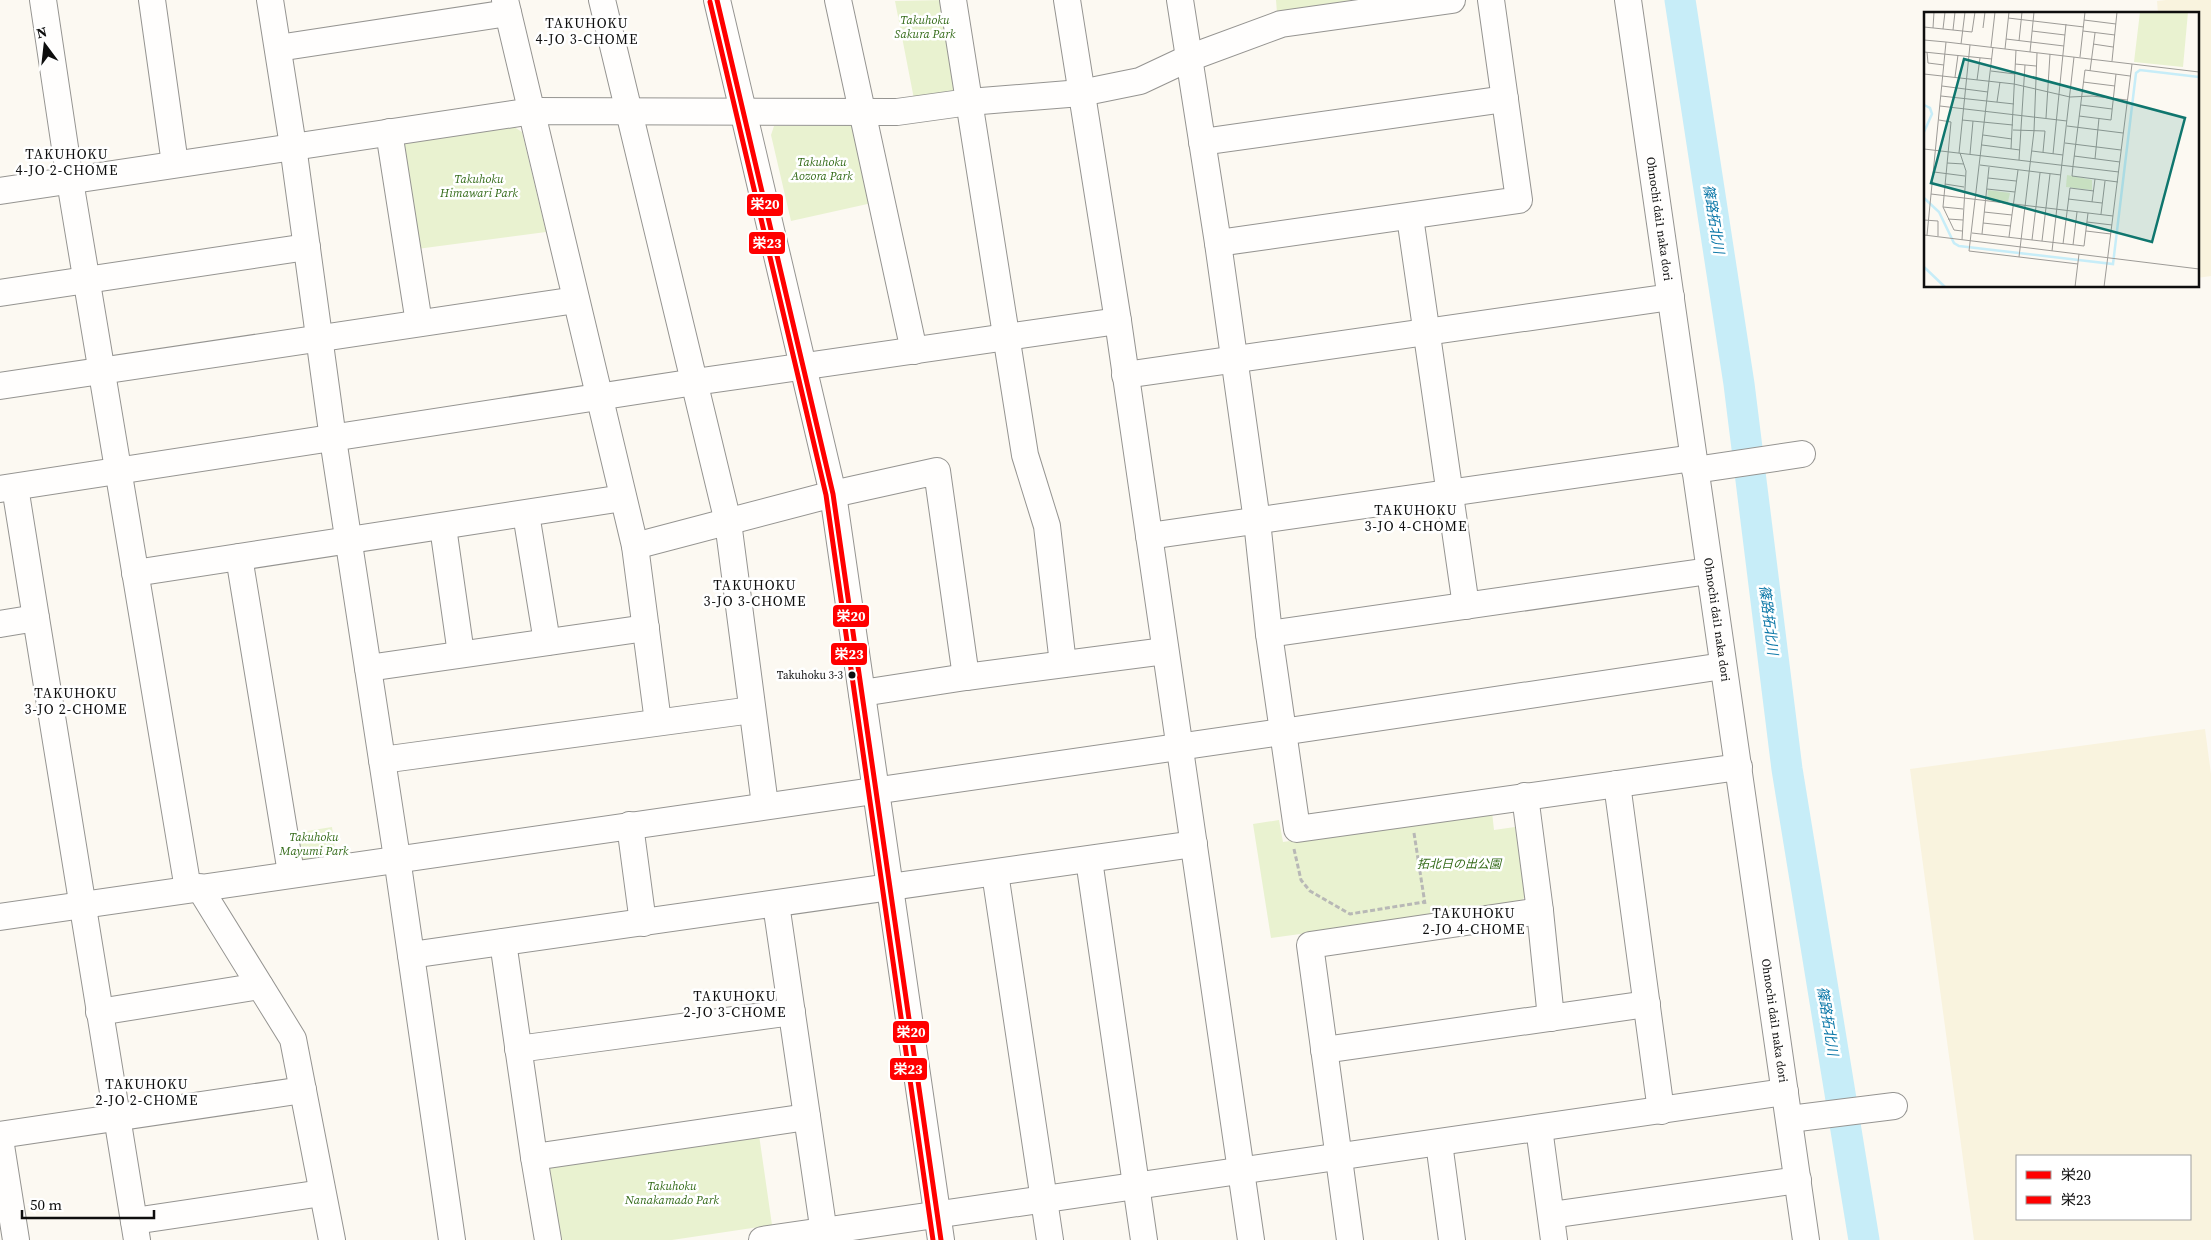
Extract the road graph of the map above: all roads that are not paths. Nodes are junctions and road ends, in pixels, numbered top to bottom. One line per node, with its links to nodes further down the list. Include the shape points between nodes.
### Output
1 (43, 0): 27 (street)
2 (152, 0): 26 (street)
3 (270, 0): 14 (street)
4 (602, 0): 21 (street)
5 (717, 0): 19 (street)
6 (838, 0): 22 (street)
7 (953, 0): 18 (street)
8 (1067, 0): 16 (street)
9 (1180, 0): 15 (street)
10 (1452, 0): 15 (street, via 1281,24)
11 (1491, 0): 17 (street)
12 (1628, 0): 34 (street, Ohnochi dai1 naka dori)
13 (506, 6): 14 (street); 20 (street)
14 (278, 48): 25 (street)
15 (1189, 58): 16 (street, via 1140,81); 24 (street)
16 (1081, 93): 18 (street); 36 (street)
17 (1505, 99): 24 (street); 29 (street, via 1520,200)
18 (969, 102): 22 (street, via 897,112); 39 (street)
19 (743, 110): 21 (street); 22 (street); 43 (street)
20 (532, 111): 21 (street); 23 (street); 35 (street)
21 (629, 111): 46 (street)
22 (861, 111): 41 (street)
23 (389, 132): 25 (street); 37 (street)
24 (1202, 142): 30 (street)
25 (293, 146): 26 (street); 31 (street)
26 (176, 164): 27 (street)
27 (70, 181): 28 (street); 32 (street)
28 (0, 191)
29 (1410, 217): 30 (street); 38 (street)
30 (1218, 243): 42 (street)
31 (307, 247): 32 (street); 40 (street)
32 (86, 280): 33 (street); 44 (street)
33 (0, 293)
34 (1671, 297): 38 (street); 51 (street, Ohnochi dai1 naka dori)
35 (576, 300): 37 (street); 48 (street)
36 (1118, 321): 39 (street); 45 (street)
37 (419, 323): 40 (street)
38 (1426, 331): 42 (street); 54 (street)
39 (1007, 336): 41 (street); 75 (street, via 1025,455 1047,526)
40 (320, 337): 44 (street); 49 (street)
41 (914, 351): 43 (street)
42 (1234, 360): 45 (street); 58 (street)
43 (803, 366): 46 (street); 55 (street)
44 (102, 371): 47 (street); 52 (street)
45 (1125, 375): 61 (street)
46 (695, 382): 48 (street); 59 (street)
47 (0, 386)
48 (599, 397): 49 (street); 56 (street)
49 (333, 439): 52 (street); 62 (street)
50 (1802, 454): 51 (street, via 1732,464)
51 (1694, 464): 54 (street); 65 (street, Ohnochi dai1 naka dori)
52 (118, 471): 53 (street); 66 (street)
53 (7, 488): 68 (street)
54 (1450, 492): 58 (street); 67 (street)
55 (833, 494): 59 (street); 78 (street, via 937,471); 79 (street)
56 (623, 498): 57 (street); 63 (street)
57 (526, 514): 60 (street); 72 (street)
58 (1257, 521): 61 (street); 71 (street)
59 (728, 522): 63 (street); 80 (street)
60 (442, 527): 62 (street); 74 (street)
61 (1148, 536): 73 (street)
62 (349, 542): 64 (street); 77 (street)
63 (635, 546): 70 (street)
64 (240, 557): 66 (street); 95 (street)
65 (1710, 571): 67 (street); 76 (street, Ohnochi dai1 naka dori)
66 (135, 573): 96 (street)
67 (1466, 606): 71 (street)
68 (36, 618): 69 (street); 98 (street)
69 (0, 624)
70 (646, 628): 72 (street); 81 (street)
71 (1269, 634): 82 (street)
72 (547, 642): 74 (street)
73 (1166, 651): 75 (street); 83 (street)
74 (461, 654): 77 (street)
75 (1064, 664): 78 (street)
76 (1723, 666): 82 (street); 85 (street, Ohnochi dai1 naka dori)
77 (368, 668): 84 (street)
78 (966, 676): 79 (street)
79 (862, 693): 87 (street)
80 (752, 710): 81 (street); 89 (street)
81 (658, 722): 84 (street)
82 (1282, 732): 83 (street); 88 (street, via 1297,829)
83 (1180, 745): 87 (street); 91 (street)
84 (382, 760): 92 (street)
85 (1739, 767): 86 (street); 113 (street, Ohnochi dai1 naka dori)
86 (1617, 784): 88 (street); 106 (street)
87 (875, 789): 89 (street); 97 (street)
88 (1525, 796): 100 (street)
89 (765, 805): 90 (street)
90 (630, 825): 92 (street); 102 (street)
91 (1194, 844): 93 (street); 125 (street)
92 (397, 858): 95 (street); 104 (street)
93 (1089, 860): 94 (street); 127 (street)
94 (995, 873): 97 (street); 129 (street)
95 (291, 874): 96 (street)
96 (193, 888): 98 (street); 105 (street)
97 (890, 888): 99 (street); 130 (street)
98 (83, 904): 101 (street); 107 (street)
99 (776, 904): 102 (street); 108 (street)
100 (1540, 911): 109 (street); 111 (street, via 1310,945)
101 (0, 916)
102 (643, 923): 103 (street)
103 (503, 942): 104 (street); 110 (street)
104 (411, 955): 136 (street)
105 (260, 986): 107 (street); 112 (street, via 293,1039)
106 (1647, 1004): 109 (street); 115 (street)
107 (99, 1012): 117 (street)
108 (792, 1012): 110 (street); 116 (street)
109 (1551, 1018): 111 (street)
110 (518, 1049): 123 (street)
111 (1324, 1050): 124 (street)
112 (303, 1090): 117 (street); 128 (street)
113 (1785, 1092): 115 (street); 118 (street, Ohnochi dai1 naka dori)
114 (1894, 1106): 118 (street)
115 (1661, 1111): 119 (street)
116 (807, 1117): 123 (street); 133 (street)
117 (116, 1119): 120 (street); 132 (street)
118 (1790, 1120): 126 (street, Ohnochi dai1 naka dori)
119 (1539, 1128): 122 (street); 131 (street)
120 (0, 1135)
121 (0, 1139): 134 (street)
122 (1438, 1143): 124 (street); 144 (street)
123 (534, 1157): 137 (street)
124 (1338, 1157): 125 (street); 143 (street)
125 (1241, 1171): 127 (street); 142 (street)
126 (1798, 1180): 131 (street); 145 (street, Ohnochi dai1 naka dori)
127 (1137, 1186): 129 (street); 141 (street)
128 (322, 1193): 132 (street); 135 (street)
129 (1045, 1199): 130 (street); 140 (street)
130 (937, 1214): 133 (street); 139 (street)
131 (1552, 1228)
132 (136, 1230)
133 (824, 1236): 138 (street)
134 (16, 1240)
135 (332, 1240)
136 (452, 1240)
137 (548, 1240)
138 (762, 1240)
139 (941, 1240)
140 (1050, 1240)
141 (1144, 1240)
142 (1250, 1240)
143 (1350, 1240)
144 (1452, 1240)
145 (1806, 1240)

